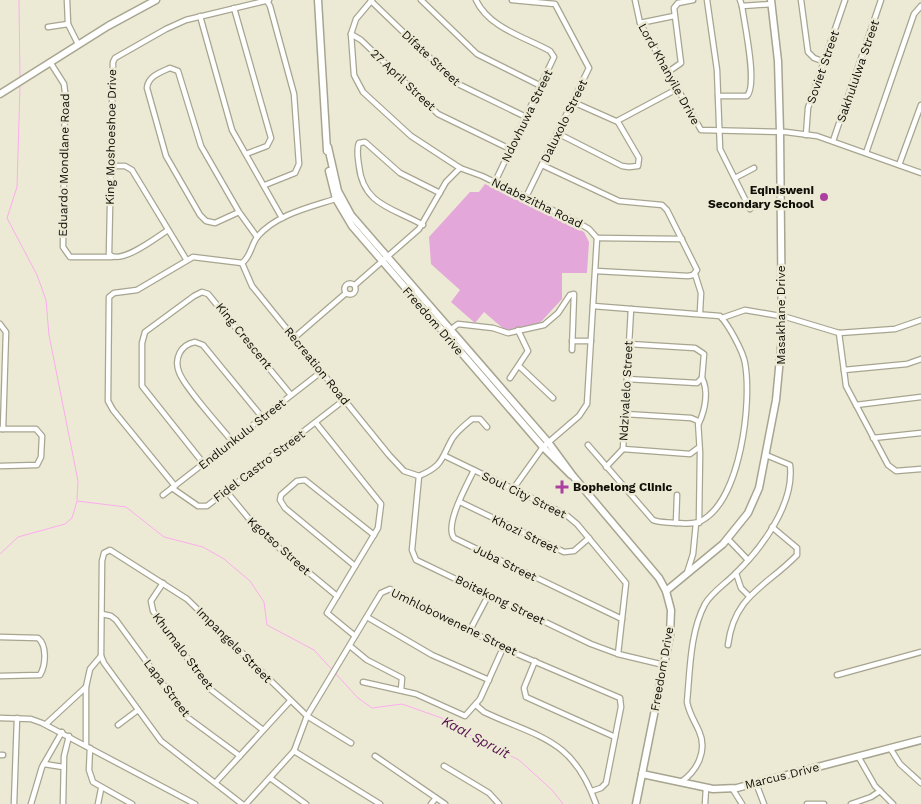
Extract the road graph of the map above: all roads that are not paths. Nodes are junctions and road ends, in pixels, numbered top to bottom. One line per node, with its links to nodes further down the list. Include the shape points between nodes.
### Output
1 (67, 0): 24 (street)
2 (156, 0): 16 (street)
3 (268, 0): 20 (street, King Moshoeshoe Drive); 55 (street, King Moshoeshoe Drive, via 294,94 299,164 294,173)
4 (318, 0): 58 (street, Freedom Drive, via 329,176)
5 (371, 0): 26 (street, via 356,19); 37 (street, Difate Street, via 456,83)
6 (421, 0): 31 (street, via 477,54)
7 (476, 0): 31 (street, Ndovhuwa Street, via 486,14 503,28 552,53 553,62)
8 (512, 0): 35 (street, Daluxolo Street, via 553,3 559,9 588,65 588,72)
9 (636, 0): 23 (street, Lord Khanyile Drive)
10 (693, 0): 22 (street, via 678,3)
11 (707, 0): 34 (street)
12 (740, 0): 18 (street)
13 (801, 0): 29 (street, via 808,52)
14 (845, 0): 29 (street, Soviet Street)
15 (881, 0): 43 (street, Sakhululwa Street)
16 (146, 2): 27 (street)
17 (771, 2): 18 (street); 40 (street, Masakhane Drive, via 778,61)
18 (742, 6): 34 (street, via 751,69 750,92 747,96)
19 (921, 6): 45 (street, via 914,14)
20 (234, 8): 21 (street, King Moshoeshoe Drive); 46 (street, via 271,138 267,146)
21 (200, 16): 46 (street, via 229,121); 49 (street, King Moshoeshoe Drive, via 166,28 114,60)
22 (674, 16): 23 (street); 30 (street, via 681,63)
23 (640, 23): 30 (street, Lord Khanyile Drive)
24 (68, 24): 25 (street); 27 (street)
25 (48, 27)
26 (351, 34): 44 (street, 27 April Street, via 438,114); 50 (street, via 354,75 360,88 410,136)
27 (78, 44): 28 (street)
28 (50, 62): 33 (street); 67 (street, Eduardo Mondlane Road, via 66,92 63,247 70,257)
29 (825, 62): 42 (street, Soviet Street, via 808,108)
30 (668, 72): 32 (street, Lord Khanyile Drive)
31 (541, 86): 37 (street, Ndovhuwa Street)
32 (677, 89): 38 (street); 39 (street, Lord Khanyile Drive, via 697,128 704,132)
33 (0, 94)
34 (718, 96): 39 (street)
35 (573, 102): 38 (street); 41 (street, Daluxolo Street)
36 (921, 105): 48 (street)
37 (526, 117): 44 (street, Ndovhuwa Street)
38 (617, 121): 41 (street, via 639,158 637,166 622,166)
39 (719, 132): 40 (street, Lord Khanyile Drive); 53 (street, via 720,152)
40 (780, 132): 42 (street, Lord Khanyile Drive); 78 (street, Masakhane Drive)
41 (557, 133): 47 (street, Daluxolo Street)
42 (806, 135): 43 (street, Lord Khanyile Drive)
43 (833, 141): 45 (street, Lord Khanyile Drive)
44 (510, 149): 54 (street, Ndovhuwa Street)
45 (866, 153): 48 (street, Lord Khanyile Drive)
46 (246, 154): 55 (street)
47 (542, 165): 57 (street, Daluxolo Street); 66 (street, via 619,201 662,205)
48 (899, 165): 52 (street, Lord Khanyile Drive)
49 (110, 166): 63 (street, via 125,166 132,170); 67 (street, King Moshoeshoe Drive)
50 (460, 168): 54 (street, Ndabezitha Road); 56 (street)
51 (754, 168): 53 (street)
52 (921, 173)
53 (735, 178): 59 (street)
54 (495, 182): 57 (street, Ndabezitha Road)
55 (265, 185): 61 (street)
56 (440, 193): 62 (street); 62 (street, via 400,174 367,143 359,143 360,178 368,194)
57 (526, 197): 65 (street, Ndabezitha Road, via 588,228)
58 (338, 198): 61 (street); 69 (street, Freedom Drive)
59 (750, 209)
60 (239, 212): 60 (street, via 201,146 178,71 170,68 152,77 147,88 166,156 200,215 215,223); 64 (street)
61 (282, 218): 64 (street)
62 (423, 225): 69 (street)
63 (168, 230): 67 (street, via 126,256); 68 (street)
64 (257, 237): 70 (street)
65 (597, 238): 66 (street); 71 (street)
66 (682, 239): 72 (street, via 697,268)
67 (112, 257)
68 (186, 259): 70 (street, via 198,256); 123 (street, via 137,290 112,294 108,305 108,401)
69 (384, 260): 73 (street); 83 (street, Freedom Drive); 111 (street, Freedom Drive)
70 (242, 263): 85 (street, Recreation Road, via 252,286)
71 (596, 271): 72 (street); 75 (street)
72 (696, 274): 77 (street, via 701,293)
73 (355, 285): 74 (street, via 354,293); 74 (street, via 347,284)
74 (346, 293): 85 (street)
75 (593, 306): 76 (street); 87 (street)
76 (631, 309): 77 (street); 88 (street, Ndzivalelo Street)
77 (700, 312): 79 (street)
78 (782, 316): 79 (street, via 742,310); 84 (street); 115 (street, Masakhane Drive, via 780,375)
79 (722, 318): 130 (street, via 744,360 746,411 732,478 717,507)
80 (921, 320): 84 (street, via 895,329)
81 (0, 324): 107 (street, via 6,332)
82 (518, 330): 83 (street, via 507,333 458,324); 86 (street, via 546,324 574,294); 91 (street, via 528,350)
83 (449, 331): 111 (street, Freedom Drive)
84 (840, 334): 92 (street)
85 (294, 338): 93 (street, Recreation Road)
86 (572, 341): 87 (street); 89 (street)
87 (591, 341): 111 (street, via 586,407)
88 (629, 344): 95 (street, via 700,349 704,354); 96 (street, Ndzivalelo Street)
89 (572, 350)
90 (921, 359): 92 (street, via 907,364)
91 (518, 366): 94 (street); 99 (street)
92 (844, 370): 101 (street, via 846,386)
93 (321, 372): 97 (street, Endlunkulu Street); 100 (street, Recreation Road)
94 (510, 378)
95 (702, 378): 96 (street, via 696,383); 105 (street, via 706,387 704,412)
96 (627, 379): 102 (street, Ndzivalelo Street)
97 (291, 395): 103 (street, Endlunkulu Street); 117 (street, King Crescent, via 208,294 198,293 154,325 143,338 142,386)
98 (921, 397): 101 (street)
99 (553, 398)
100 (344, 400): 104 (street, Fidel Castro Street); 122 (street, Recreation Road, via 398,466)
101 (856, 405): 109 (street)
102 (625, 414): 105 (street, via 692,418); 114 (street, Ndzivalelo Street)
103 (262, 417): 110 (street, Endlunkulu Street); 110 (street, via 203,346 195,342 183,348 177,359 179,374)
104 (316, 423): 125 (street, Fidel Castro Street); 132 (street, via 380,502 379,525)
105 (699, 423): 113 (street)
106 (487, 427): 116 (street, via 478,418 472,419 453,437)
107 (2, 429): 118 (street, via 38,430 42,436 41,457 37,465)
108 (921, 433): 109 (street)
109 (873, 438): 120 (street, via 891,470)
110 (232, 441): 117 (street, Endlunkulu Street)
111 (545, 445): 124 (street); 140 (street, Freedom Drive, via 645,560)
112 (588, 445): 119 (street)
113 (698, 448): 114 (street, via 690,454); 130 (street)
114 (623, 449): 119 (street, Ndzivalelo Street)
115 (766, 455): 131 (street, via 788,462 790,467 782,508); 134 (street, Masakhane Drive, via 753,502 742,523)
116 (445, 456): 121 (street, Soul City Street); 122 (street, via 436,468)
117 (204, 464): 123 (street, Endlunkulu Street)
118 (0, 466)
119 (606, 467): 129 (street, via 651,519)
120 (921, 469)
121 (474, 470): 124 (street, Soul City Street); 128 (street, Juba Street)
122 (419, 476): 141 (street, Boitekong Street, via 414,558)
123 (173, 487): 125 (street, Fidel Castro Street, via 201,507); 126 (street, Endlunkulu Street)
124 (513, 489): 133 (street, Soul City Street, via 568,516)
125 (226, 491): 142 (street, Kgotso Street, via 260,532)
126 (163, 495)
127 (677, 495): 129 (street)
128 (460, 502): 133 (street, Khozi Street, via 564,552 574,551); 146 (street, Juba Street, via 450,529 456,540)
129 (676, 523): 130 (street)
130 (697, 523): 138 (street)
131 (772, 527): 135 (street); 143 (street, via 797,548 796,555)
132 (374, 535): 136 (street); 136 (street, via 305,480 297,482 281,495 285,508)
133 (589, 538): 146 (street, Soul City Street, via 625,581)
134 (728, 539): 135 (street); 138 (street, Masakhane Drive)
135 (748, 560): 137 (street)
136 (355, 566): 142 (street)
137 (736, 573): 143 (street, via 741,588); 190 (street, via 706,603 700,618 693,645 687,702 701,737 702,752 694,772)
138 (687, 574): 140 (street, Masakhane Drive)
139 (163, 583): 144 (street, Impangele Street, via 114,552 107,551 102,557); 164 (street, Impangele Street, via 198,609); 172 (street, Khumalo Street, via 151,601 153,611 210,689)
140 (666, 591): 157 (street, Freedom Drive, via 671,627)
141 (488, 594): 147 (street); 154 (street, Boitekong Street)
142 (337, 596): 148 (street, via 327,615)
143 (749, 596): 150 (street, via 740,606)
144 (102, 614): 155 (street); 181 (street, Lapa Street, via 116,620 187,716)
145 (367, 617): 147 (street, Umhlobowenene Street, via 382,591 390,589); 148 (street, Umhlobowenene Street); 160 (street, via 432,655)
146 (622, 619): 154 (street, Soul City Street)
147 (470, 630): 152 (street, Umhlobowenene Street)
148 (355, 636): 151 (street, Umhlobowenene Street)
149 (0, 637): 159 (street, via 38,638 44,648 40,675)
150 (728, 645)
151 (350, 646): 163 (street, via 367,660 402,678); 167 (street, Umhlobowenene Street)
152 (503, 648): 156 (street, Umhlobowenene Street); 160 (street)
153 (921, 652): 158 (street)
154 (618, 654): 157 (street, Boitekong Street)
155 (101, 656): 162 (street, via 90,669); 166 (street)
156 (535, 661): 175 (street, Umhlobowenene Street, via 620,698 622,707); 175 (street, via 523,690 526,697)
157 (664, 665): 187 (street, Freedom Drive)
158 (837, 675)
159 (0, 676)
160 (489, 680): 165 (street)
161 (363, 682): 163 (street)
162 (86, 687): 170 (street); 178 (street)
163 (401, 690): 165 (street, via 463,716)
164 (290, 701): 167 (street, Impangele Street); 172 (street)
165 (476, 705): 196 (street, via 493,716 550,740 571,759)
166 (138, 710): 171 (street); 189 (street, via 165,744)
167 (307, 716): 177 (street, Impangele Street); 180 (street, Umhlobowenene Street)
168 (0, 718): 169 (street)
169 (17, 718): 170 (street); 200 (street)
170 (46, 724): 173 (street)
171 (118, 725)
172 (262, 730): 181 (street)
173 (62, 732): 174 (street); 184 (street)
174 (69, 736): 178 (street); 186 (street)
175 (615, 737): 196 (street, Umhlobowenene Street, via 605,785)
176 (921, 740): 179 (street, Marcus Drive)
177 (351, 743)
178 (88, 747): 193 (street, via 90,775); 205 (street)
179 (890, 748): 183 (street, Marcus Drive); 192 (street, via 900,764)
180 (294, 751): 188 (street); 209 (street)
181 (240, 756): 189 (street)
182 (375, 756): 199 (street)
183 (858, 756): 191 (street, Marcus Drive); 197 (street)
184 (44, 764): 186 (street); 201 (street)
185 (444, 766): 212 (street, via 489,793)
186 (63, 767): 202 (street)
187 (642, 774): 190 (street, Marcus Drive); 214 (street, Freedom Drive)
188 (270, 778): 198 (street); 206 (street)
189 (216, 782): 206 (street)
190 (680, 783): 194 (street, Marcus Drive)
191 (756, 783): 195 (street, Marcus Drive); 217 (street)
192 (921, 783)
193 (101, 788): 203 (street); 204 (street)
194 (706, 788): 195 (street, Marcus Drive); 215 (street)
195 (732, 788): 216 (street)
196 (592, 791): 213 (street)
197 (880, 791): 220 (street); 221 (street)
198 (298, 798): 207 (street); 208 (street)
199 (436, 798): 210 (street); 211 (street)
200 (14, 804)
201 (32, 804)
202 (63, 804)
203 (98, 804)
204 (132, 804)
205 (195, 804)
206 (244, 804)
207 (294, 804)
208 (306, 804)
209 (380, 804)
210 (431, 804)
211 (445, 804)
212 (499, 804)
213 (596, 804)
214 (636, 804)
215 (705, 804)
216 (742, 804)
217 (764, 804)
218 (807, 804): 219 (street)
219 (824, 804)
220 (851, 804)
221 (892, 804)

